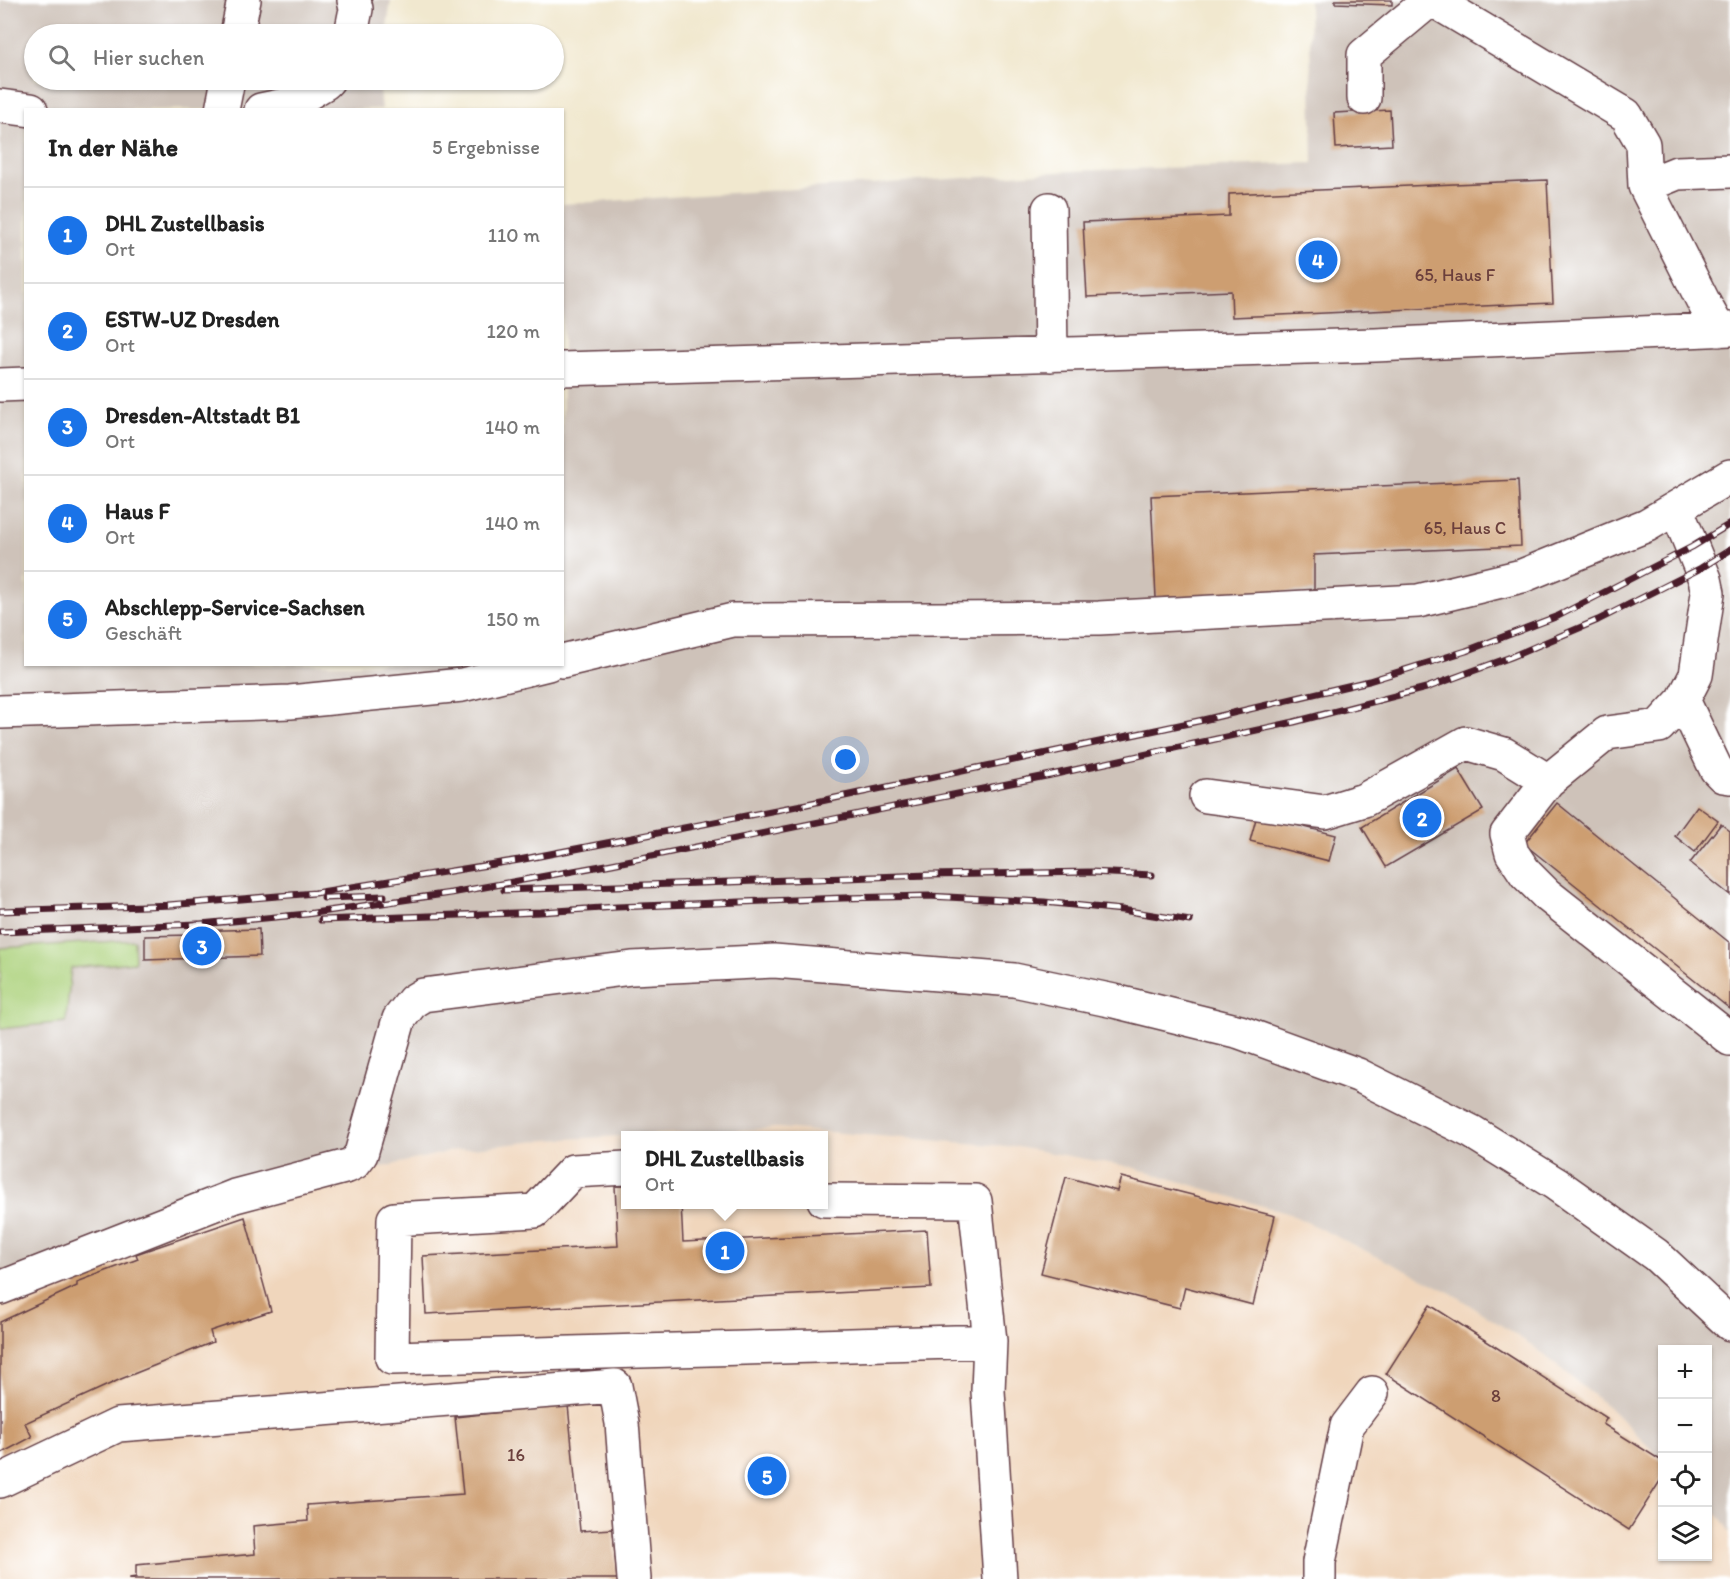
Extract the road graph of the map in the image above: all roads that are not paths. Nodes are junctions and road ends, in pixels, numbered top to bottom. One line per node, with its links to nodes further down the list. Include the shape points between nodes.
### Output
1 (244, 0): 4 (lane)
2 (354, 0): 5 (lane)
3 (1432, 0): 8 (lane, via 1364,55); 14 (lane, via 1626,115 1643,144)
4 (239, 24)
5 (353, 24)
6 (226, 90): 10 (lane)
7 (313, 90): 11 (lane, via 290,104)
8 (1364, 98)
9 (0, 106): 12 (lane)
10 (222, 108)
11 (271, 108)
12 (24, 109)
13 (1730, 171): 14 (lane, via 1677,173)
14 (1645, 186): 16 (lane, via 1705,305)
15 (1049, 209): 17 (lane)
16 (1725, 330): 17 (lane)
17 (1051, 355): 18 (lane)
18 (564, 369)
19 (24, 384): 20 (lane)
20 (0, 385)
21 (1730, 476): 22 (lane)
22 (1676, 508): 23 (lane, via 1707,586); 24 (lane, via 1647,525 1522,576 1418,601 1099,618 733,620)
23 (1719, 595): 26 (lane, via 1696,675)
24 (564, 661)
25 (540, 666): 27 (lane, via 462,685 290,702)
26 (1683, 700): 28 (lane, via 1716,769); 29 (lane, via 1659,726 1607,733)
27 (0, 712)
28 (1730, 777)
29 (1548, 781): 30 (lane, via 1504,754 1466,743 1364,800 1325,812); 31 (lane, via 1507,834 1512,853 1526,874)
30 (1206, 796)
31 (1730, 1039)
32 (621, 1168): 36 (lane, via 573,1171 535,1211 394,1218 392,1358)
33 (828, 1200): 36 (lane, via 975,1201)
34 (0, 1288): 35 (lane, via 235,1196 354,1163 362,1154 399,1019 423,995 632,968 774,961 1014,980 1240,1032 1358,1075 1472,1132 1556,1184 1656,1256)
35 (1730, 1324)
36 (990, 1341): 40 (lane, via 988,1391)
37 (1372, 1393): 41 (lane, via 1347,1426 1319,1562)
38 (0, 1481): 39 (lane, via 118,1425 615,1386 622,1423)
39 (633, 1579)
40 (1000, 1579)
41 (1319, 1579)

